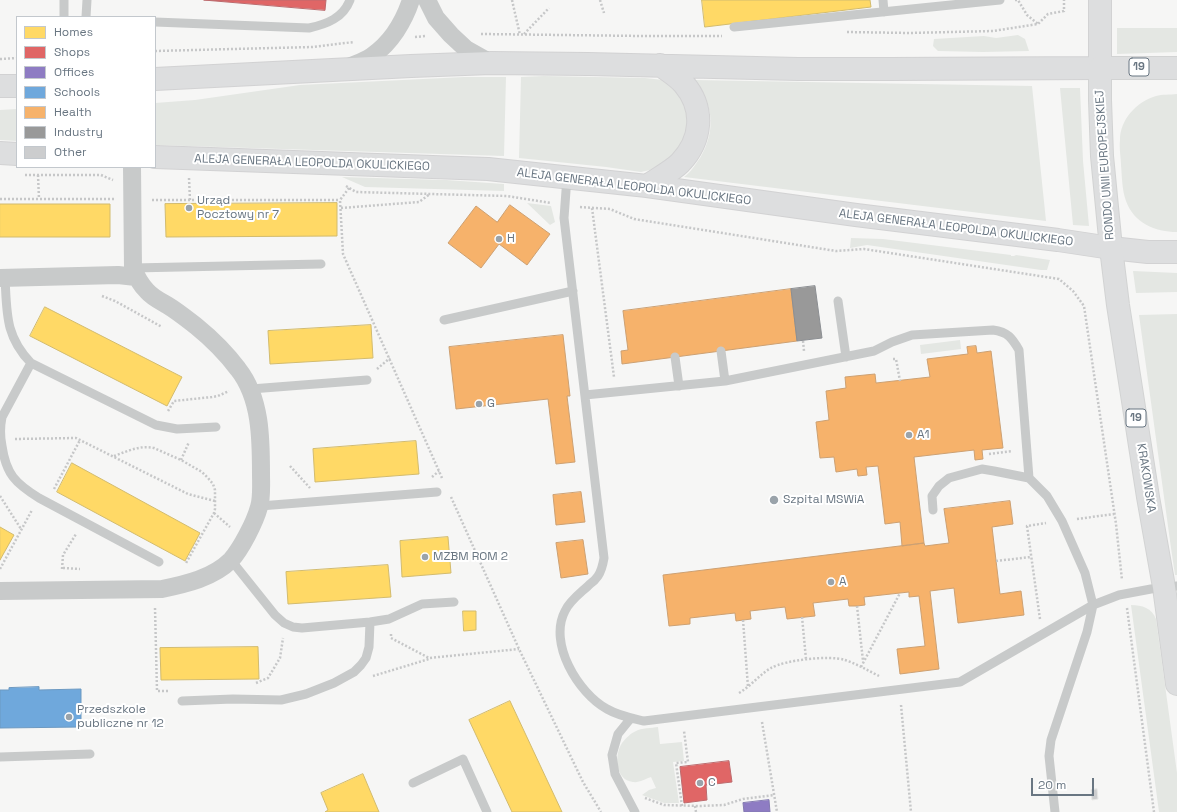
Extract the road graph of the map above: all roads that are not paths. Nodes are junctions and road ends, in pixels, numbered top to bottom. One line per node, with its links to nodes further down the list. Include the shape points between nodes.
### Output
1 (64, 0): 10 (lane)
2 (88, 0): 11 (lane)
3 (350, 0): 12 (lane, via 342,13 327,24 309,28)
4 (411, 0): 18 (street, via 392,38 372,57)
5 (427, 0): 14 (street, via 436,18 451,35 466,49)
6 (883, 0): 9 (lane)
7 (1000, 0): 9 (lane)
8 (1100, 0): 16 (main road)
9 (884, 12): 13 (lane)
10 (64, 16)
11 (86, 16)
12 (156, 22)
13 (734, 27)
14 (491, 63): 15 (main road); 18 (main road)
15 (660, 65): 16 (main road, via 889,69); 27 (main road, via 685,85 697,111 698,133 680,163)
16 (1100, 68): 17 (main road, 19); 28 (main road, RONDO UNII EUROPEJSKIEJ / 19, via 1102,156)
17 (1177, 68)
18 (343, 70): 19 (main road)
19 (156, 79)
20 (0, 86): 21 (main road)
21 (16, 86)
22 (0, 153): 23 (main road)
23 (16, 154)
24 (156, 157): 26 (main road, ALEJA GENERAŁA LEOPOLDA OKULICKIEGO, via 488,169)
25 (132, 168): 31 (street)
26 (567, 177): 27 (main road, ALEJA GENERAŁA LEOPOLDA OKULICKIEGO); 33 (lane, via 564,218)
27 (648, 186): 28 (main road, ALEJA GENERAŁA LEOPOLDA OKULICKIEGO)
28 (1111, 248): 29 (main road, RONDO UNII EUROPEJSKIEJ); 53 (main road, KRAKOWSKA / 19, via 1148,497)
29 (1177, 252)
30 (321, 264): 31 (lane)
31 (135, 272): 32 (street, via 118,275); 43 (street, via 147,292 216,343)
32 (3, 278): 39 (lane, via 12,336)
33 (573, 291): 35 (lane); 44 (lane)
34 (838, 301): 38 (lane)
35 (444, 320)
36 (721, 351): 41 (lane)
37 (675, 357): 42 (lane)
38 (846, 357): 41 (lane); 47 (lane, via 874,352 912,335 993,330 1006,334 1019,350)
39 (31, 363): 45 (lane, via 156,425 177,429); 46 (lane, via 2,418)
40 (367, 380): 43 (lane)
41 (725, 381): 42 (lane)
42 (679, 386): 44 (lane)
43 (251, 389): 49 (street, via 261,443)
44 (585, 395): 60 (lane, via 604,558 598,577 565,610 560,637 565,659 587,693 606,709)
45 (216, 427)
46 (0, 440): 52 (lane, via 11,474 24,489)
47 (1029, 478): 50 (lane, via 982,469 949,478 932,496); 56 (lane, via 1047,496 1062,521 1085,573)
48 (437, 492): 49 (lane)
49 (260, 506): 51 (street, via 243,542)
50 (933, 510)
51 (231, 560): 54 (street, via 202,578 162,590); 57 (lane, via 284,623 302,628)
52 (158, 562)
53 (1170, 587): 56 (lane, via 1124,594); 58 (main road, KRAKOWSKA / 19)
54 (0, 591)
55 (454, 602): 57 (lane, via 422,604 390,619)
56 (1093, 605): 60 (lane, via 960,682 682,717 644,721); 66 (lane, via 1087,632 1051,740 1049,756)
57 (370, 622): 59 (lane, via 366,658 345,678 306,694 281,700)
58 (1177, 684)
59 (182, 701)
60 (631, 718): 65 (lane, via 618,734 612,755 615,774)
61 (90, 754): 62 (lane)
62 (0, 757)
63 (412, 783): 64 (lane, via 463,759)
64 (488, 812)
65 (635, 812)
66 (1055, 812)

